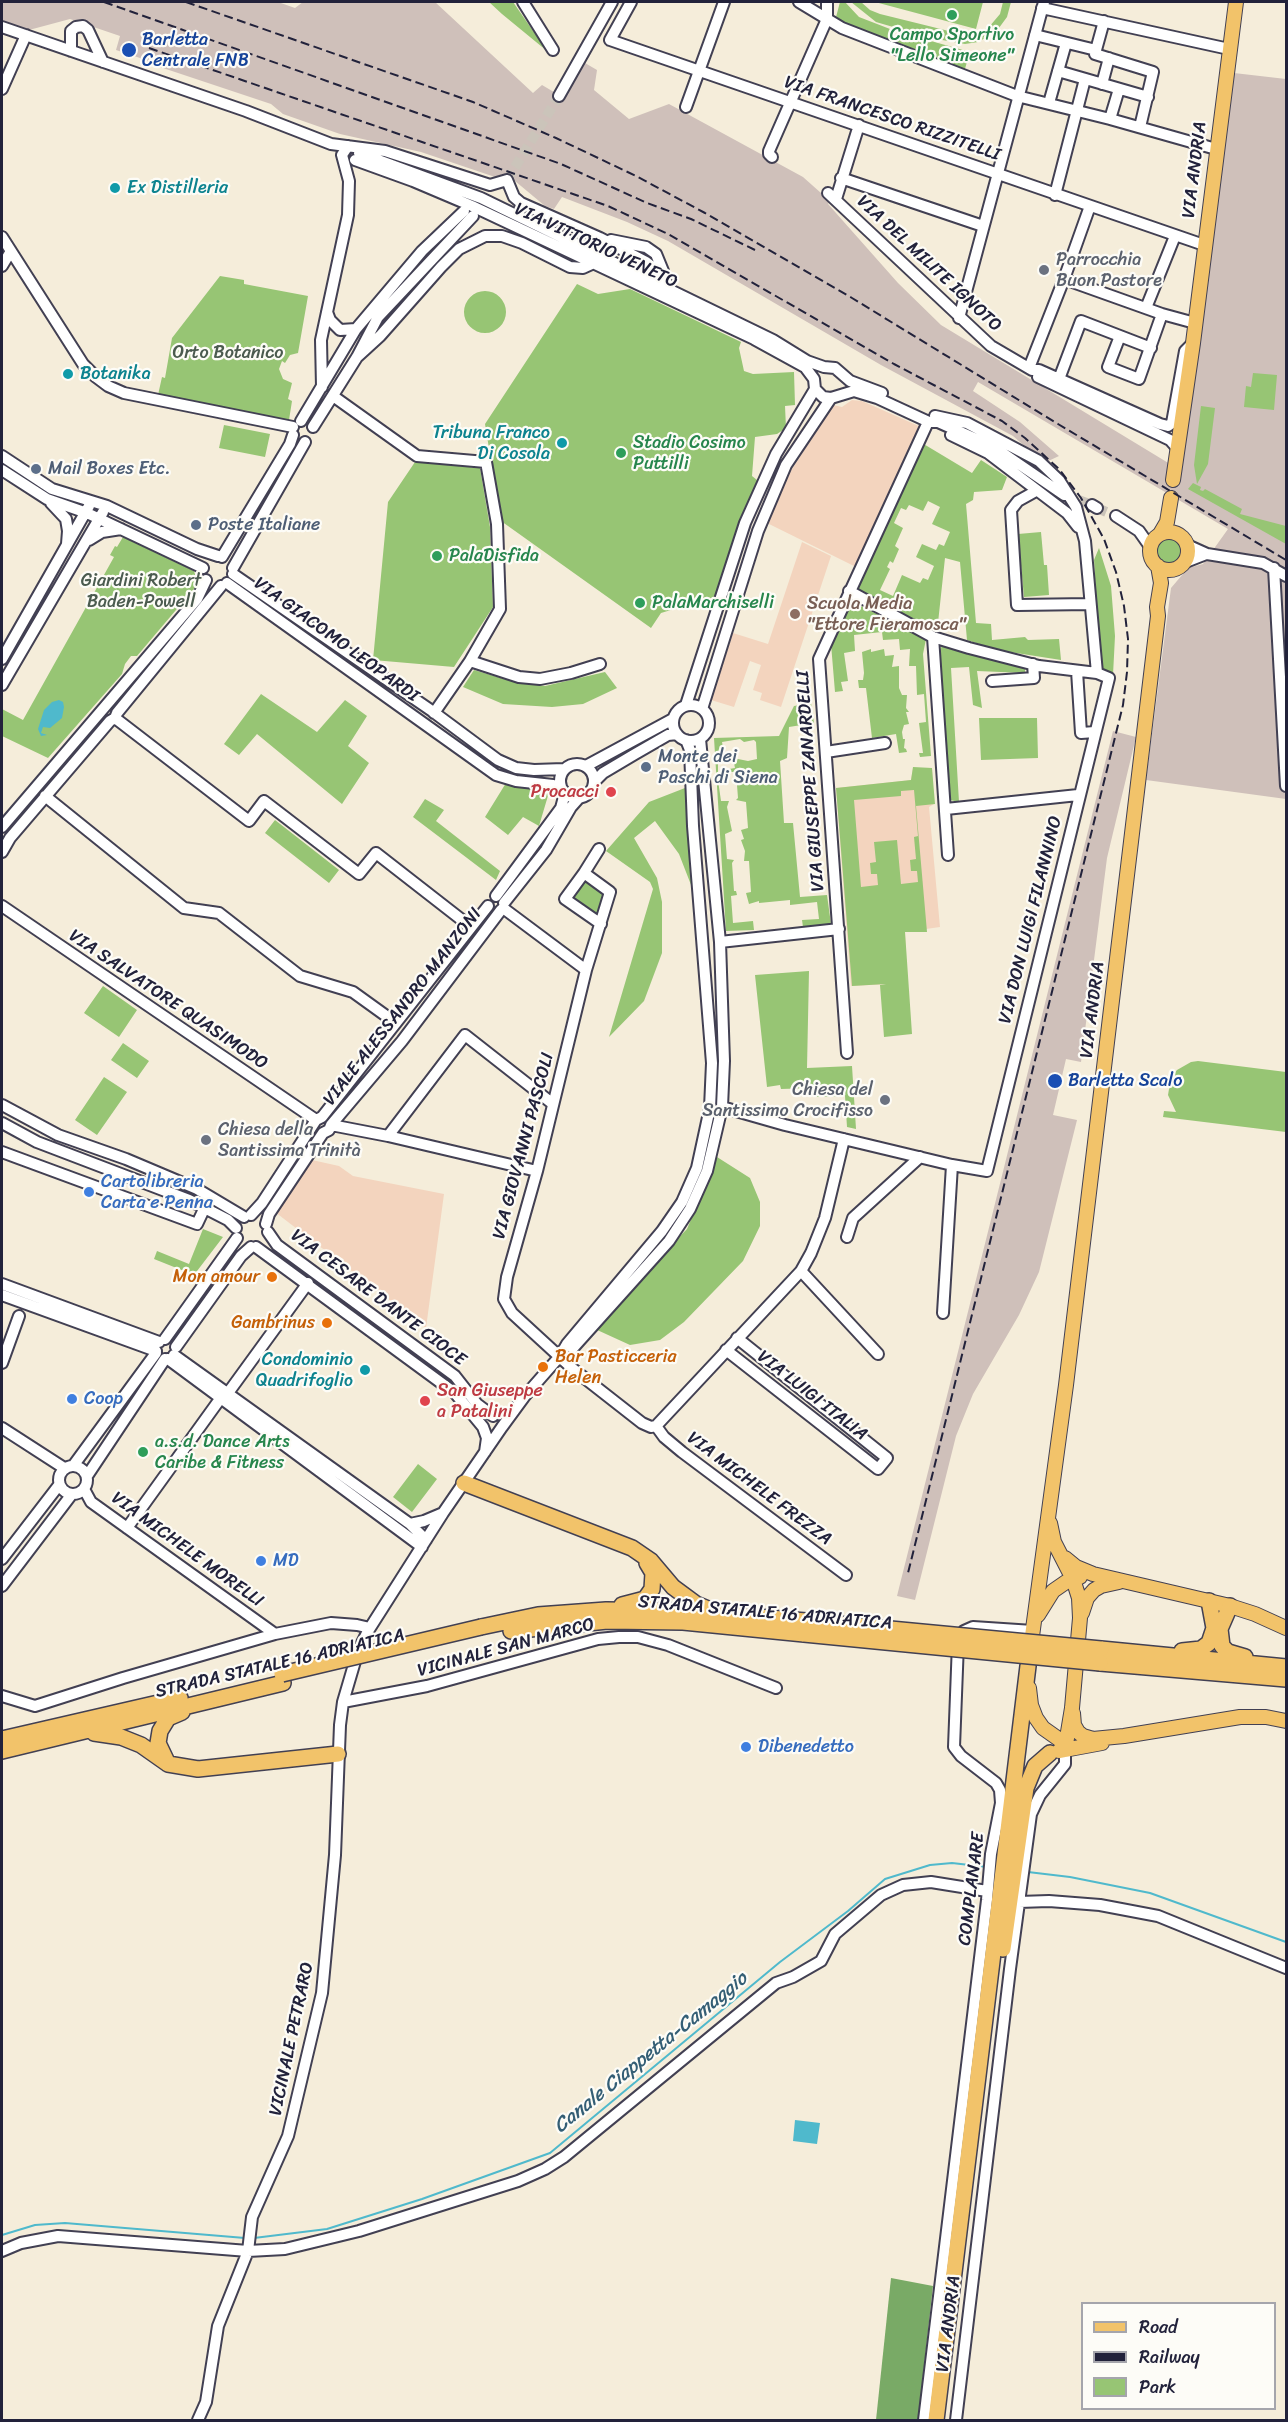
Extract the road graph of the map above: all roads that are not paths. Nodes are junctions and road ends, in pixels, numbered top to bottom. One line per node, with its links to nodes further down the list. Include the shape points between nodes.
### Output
1 (523, 2): 16 (street)
2 (612, 2): 27 (street)
3 (631, 2): 21 (street, VIA FRANCESCO RIZZITELLI, via 610,40)
4 (723, 2): 21 (street)
5 (799, 2): 9 (street)
6 (827, 2): 9 (street)
7 (1236, 2): 15 (main road, VIA ANDRIA)
8 (1043, 5): 10 (street); 13 (street)
9 (827, 19): 28 (street); 30 (street)
10 (1104, 21): 15 (street); 17 (street)
11 (2, 27): 12 (street, VIA VITTORIO VENETO)
12 (26, 35): 18 (street, VIA VITTORIO VENETO); 25 (street)
13 (1035, 35): 14 (street); 28 (street)
14 (1066, 43): 17 (street); 22 (street)
15 (1229, 49): 37 (main road, VIA ANDRIA)
16 (553, 50)
17 (1096, 50): 19 (street, via 1095,54)
18 (71, 51): 20 (street, VIA VITTORIO VENETO); 20 (street, via 70,31 83,26)
19 (1109, 58): 24 (street); 29 (street, via 1153,72)
20 (103, 62): 38 (street, VIA VITTORIO VENETO, via 246,111)
21 (699, 70): 30 (street, VIA FRANCESCO RIZZITELLI); 32 (street)
22 (1058, 71): 23 (street); 31 (street)
23 (1085, 79): 24 (street); 33 (street)
24 (1102, 84): 26 (street)
25 (2, 88)
26 (1119, 89): 29 (street); 34 (street)
27 (559, 96)
28 (1017, 96): 31 (street); 40 (street)
29 (1148, 97): 36 (street)
30 (790, 101): 35 (street, VIA FRANCESCO RIZZITELLI); 39 (street, via 768,154)
31 (1049, 103): 33 (street)
32 (687, 107)
33 (1076, 111): 34 (street); 44 (street)
34 (1110, 119): 36 (street)
35 (859, 125): 40 (street, VIA FRANCESCO RIZZITELLI); 41 (street)
36 (1140, 127): 37 (street)
37 (1216, 149): 49 (main road, VIA ANDRIA)
38 (351, 154): 42 (street, via 385,151 490,185); 51 (street, VIA VITTORIO VENETO); 54 (street, VIA VITTORIO VENETO, via 481,198); 56 (street, via 348,216)
39 (772, 157)
40 (996, 173): 44 (street, VIA FRANCESCO RIZZITELLI); 46 (street)
41 (841, 178): 46 (street); 58 (street, VIA DEL MILITE IGNOTO, via 832,196)
42 (504, 183): 43 (street); 54 (street, VIA VITTORIO VENETO, via 521,203 600,238 646,247 656,254)
43 (490, 193)
44 (1055, 195): 45 (street, VIA FRANCESCO RIZZITELLI)
45 (1090, 206): 47 (street, VIA FRANCESCO RIZZITELLI); 53 (street)
46 (983, 226): 58 (street)
47 (1174, 236): 49 (street, VIA FRANCESCO RIZZITELLI); 55 (street)
48 (2, 237): 50 (street)
49 (1204, 245): 59 (main road, VIA ANDRIA)
50 (11, 251): 52 (street); 75 (street, via 83,364 108,386 124,393)
51 (594, 263): 64 (street, via 583,268 570,267 522,243 502,236 485,236 470,242 447,261); 69 (street, VIA VITTORIO VENETO, via 806,367)
52 (2, 266)
53 (1064, 279): 55 (street); 66 (street)
54 (671, 290): 65 (street, VIA VITTORIO VENETO)
55 (1146, 308): 57 (street)
56 (327, 312): 60 (street, via 340,330); 70 (street, via 321,340)
57 (1162, 314): 59 (street); 63 (street)
58 (959, 318): 66 (street, VIA DEL MILITE IGNOTO, via 992,346)
59 (1195, 323): 62 (main road, VIA ANDRIA)
60 (356, 329): 64 (street, via 422,251 469,214 378,317); 70 (street)
61 (1120, 336): 63 (street); 63 (street, via 1108,367 1139,379); 68 (street, via 1081,321)
62 (1193, 343): 74 (street, VIA ANDRIA, via 1185,351); 78 (main road, VIA ANDRIA)
63 (1151, 348)
64 (357, 357): 71 (street)
65 (824, 367): 67 (street, VIA VITTORIO VENETO); 69 (street)
66 (1030, 369): 68 (street, VIA DEL MILITE IGNOTO); 78 (street, VIA DEL MILITE IGNOTO, via 1063,391 1170,440)
67 (843, 374): 72 (street, via 845,385); 73 (street, VIA VITTORIO VENETO, via 850,381 879,391)
68 (1059, 379): 74 (street, VIA DEL MILITE IGNOTO, via 1160,424)
69 (814, 384): 72 (street, VIA VITTORIO VENETO, via 823,397); 116 (street, via 745,523)
70 (322, 387): 75 (street)
71 (333, 396): 76 (street); 108 (street, via 417,456 486,462 497,524 500,609)
72 (836, 396): 73 (street, VIA VITTORIO VENETO, via 854,391); 118 (street, via 786,465 758,531)
73 (932, 420): 81 (street, via 933,427 988,453); 82 (street, VIA VITTORIO VENETO, via 994,447); 92 (street, via 967,423 1049,468 1076,507); 105 (street, VIA GIUSEPPE ZANARDELLI)
74 (1172, 423)
75 (296, 427): 76 (street, via 309,422); 77 (street, via 299,442); 97 (street, via 290,444)
76 (313, 427): 77 (street, via 313,437)
77 (306, 442): 103 (street)
78 (1177, 448): 80 (main road, VIA ANDRIA)
79 (3, 464): 83 (street); 84 (street, via 52,489)
80 (1173, 480)
81 (1036, 491): 92 (street, via 1077,523); 106 (street, via 1011,510 1017,605)
82 (1064, 495)
83 (47, 499): 86 (street); 95 (street, via 66,519)
84 (92, 500): 85 (street); 86 (street)
85 (107, 506): 88 (street); 97 (street)
86 (87, 513): 88 (street); 95 (street)
87 (1116, 516): 91 (street)
88 (100, 519): 89 (street); 93 (street)
89 (121, 529): 93 (street, via 102,532); 99 (street)
90 (1176, 534): 91 (main road, via 1168,532); 91 (main road, via 1171,505); 94 (main road)
91 (1156, 539): 100 (main road, via 1153,560)
92 (1085, 541): 106 (street)
93 (86, 542): 109 (street)
94 (1187, 545): 96 (street); 98 (main road)
95 (66, 547): 109 (street)
96 (1207, 554): 98 (street); 101 (street)
97 (220, 556): 99 (street, via 209,559); 103 (street, via 229,561)
98 (1184, 563): 100 (main road)
99 (203, 568): 104 (street)
100 (1164, 568): 199 (main road, VIA ANDRIA)
101 (1274, 568): 102 (street); 131 (street)
102 (1287, 576)
103 (229, 578): 104 (street, via 211,585); 119 (street, VIA GIACOMO LEOPARDI); 120 (street); 122 (street, VIA GIACOMO LEOPARDI)
104 (206, 580): 117 (street, via 197,599)
105 (849, 591): 107 (street); 127 (street, VIA GIUSEPPE ZANARDELLI, via 819,659)
106 (1090, 604): 113 (street)
107 (933, 637): 111 (street); 137 (street)
108 (470, 661): 110 (street, via 519,677 540,679); 119 (street)
109 (5, 663): 115 (street)
110 (600, 664)
111 (1033, 664): 112 (street); 114 (street, via 1034,678)
112 (1077, 670): 113 (street); 123 (street, via 1081,733)
113 (1097, 673): 123 (street, VIA DON LUIGI FILANNINO, via 1109,678)
114 (992, 681)
115 (2, 686)
116 (686, 705): 118 (street); 121 (street)
117 (104, 709): 120 (street, via 103,719); 132 (street)
118 (702, 709): 125 (street, via 709,724)
119 (434, 713): 122 (street, VIA GIACOMO LEOPARDI, via 422,714 421,722); 129 (street, VIA GIACOMO LEOPARDI, via 474,744 516,768)
120 (114, 717): 135 (street); 146 (street, via 249,821 264,801 359,874 376,853)
121 (673, 719): 124 (street); 128 (street)
122 (425, 725): 133 (street, VIA GIACOMO LEOPARDI, via 496,775 553,785)
123 (1095, 732): 134 (street, VIA DON LUIGI FILANNINO)
124 (681, 737): 125 (street); 130 (street, via 668,735); 149 (street, via 690,750)
125 (700, 739): 148 (street)
126 (885, 743): 127 (street)
127 (826, 752): 147 (street, VIA GIUSEPPE ZANARDELLI)
128 (586, 766): 129 (street, via 575,764); 130 (street, via 593,773)
129 (564, 769): 133 (street, via 560,781)
130 (594, 782): 136 (street, via 588,795)
131 (1286, 786)
132 (35, 787): 135 (street, via 36,798); 138 (street)
133 (564, 792): 136 (street); 143 (street, VIALE ALESSANDRO MANZONI, via 561,808)
134 (1078, 795): 137 (street); 164 (street, VIA DON LUIGI FILANNINO, via 987,1171)
135 (45, 796): 140 (street); 151 (street, via 184,908 219,913 300,976 353,992)
136 (579, 798): 143 (street, VIALE ALESSANDRO MANZONI, via 546,850)
137 (946, 809): 141 (street)
138 (2, 827)
139 (599, 849): 142 (street)
140 (2, 852)
141 (948, 855)
142 (584, 873): 145 (street, VIA GIOVANNI PASCOLI, via 610,892); 145 (street, via 565,899)
143 (501, 904): 146 (street, VIALE ALESSANDRO MANZONI, via 494,912 488,906); 150 (street); 158 (street, VIALE ALESSANDRO MANZONI, via 402,1041)
144 (2, 906): 158 (street, VIA SALVATORE QUASIMODO)
145 (601, 924): 150 (street, VIA GIOVANNI PASCOLI)
146 (471, 927): 151 (street, VIALE ALESSANDRO MANZONI)
147 (839, 928): 148 (street); 152 (street, VIA GIUSEPPE ZANARDELLI)
148 (719, 942): 149 (street, via 710,935); 156 (street)
149 (702, 944): 155 (street, via 712,1063)
150 (586, 970): 153 (street, VIA GIOVANNI PASCOLI)
151 (396, 1023): 158 (street, VIALE ALESSANDRO MANZONI)
152 (848, 1053)
153 (553, 1104): 159 (street, via 465,1035); 165 (street, VIA GIOVANNI PASCOLI)
154 (2, 1106): 168 (street, via 58,1135 197,1189)
155 (710, 1106): 156 (street, via 716,1100); 183 (street, via 697,1168 681,1202)
156 (722, 1108): 160 (street, via 784,1131); 183 (street, via 707,1171 690,1209 669,1241 572,1349)
157 (2, 1123): 162 (street)
158 (321, 1124): 159 (street); 168 (street); 169 (street, via 269,1214)
159 (388, 1136): 165 (street)
160 (844, 1139): 163 (street); 173 (street, via 817,1240)
161 (2, 1152): 166 (street)
162 (73, 1156): 166 (street); 167 (street)
163 (920, 1157): 164 (street); 171 (street, via 853,1218)
164 (952, 1165): 177 (street)
165 (537, 1171): 183 (street, VIA GIOVANNI PASCOLI, via 517,1236 504,1299 512,1313)
166 (67, 1176): 167 (street, via 197,1224)
167 (205, 1207): 170 (street, via 228,1220)
168 (248, 1216): 169 (street, via 260,1217); 170 (street)
169 (267, 1228): 172 (street, via 263,1242); 187 (street, VIA CESARE DANTE CIOCE, via 278,1245 455,1376 477,1404)
170 (236, 1233): 172 (street, via 243,1245); 181 (street)
171 (847, 1237)
172 (253, 1247): 175 (street, VIA CESARE DANTE CIOCE); 181 (street, via 241,1256)
173 (801, 1270): 179 (street); 182 (street)
174 (2, 1284): 181 (street)
175 (308, 1284): 185 (street); 190 (street, VIA CESARE DANTE CIOCE, via 448,1387)
176 (2, 1295): 181 (street)
177 (943, 1313)
178 (19, 1317): 184 (street)
179 (737, 1338): 180 (street); 180 (street, VIA LUIGI ITALIA, via 886,1458 878,1468)
180 (726, 1350): 188 (street)
181 (165, 1351): 185 (street); 193 (street); 194 (street)
182 (878, 1354)
183 (560, 1356): 186 (street); 188 (street, via 642,1423)
184 (2, 1363)
185 (224, 1396): 201 (street); 202 (street)
186 (524, 1397): 187 (street); 191 (street, VICINALE PETRARO)
187 (494, 1416): 190 (street, via 485,1419); 191 (street, via 501,1420)
188 (656, 1426): 209 (street, VIA MICHELE FREZZA, via 682,1452)
189 (2, 1428): 193 (street)
190 (484, 1428): 191 (street, via 491,1434); 192 (street)
191 (500, 1430): 192 (street, VICINALE PETRARO)
192 (485, 1453): 195 (street, VICINALE PETRARO)
193 (63, 1468): 194 (street, via 81,1468); 196 (street)
194 (87, 1476): 197 (street)
195 (464, 1483): 200 (street, VICINALE PETRARO); 205 (highway, via 632,1548)
196 (59, 1485): 198 (street); 206 (street)
197 (84, 1489): 198 (street); 201 (street, VIA MICHELE MORELLI, via 91,1502)
198 (72, 1494): 212 (street)
199 (1048, 1512): 204 (main road); 220 (main road, VIA ANDRIA)
200 (443, 1513): 202 (street); 203 (street, VICINALE PETRARO)
201 (127, 1528): 223 (street, VIA MICHELE MORELLI)
202 (406, 1529): 203 (street); 207 (street)
203 (424, 1544): 207 (street, VICINALE PETRARO)
204 (1061, 1555): 208 (main road); 210 (main road)
205 (643, 1556): 215 (highway, via 653,1573 652,1589 645,1599); 216 (highway, via 696,1604)
206 (2, 1559)
207 (411, 1565): 218 (street, VICINALE PETRARO)
208 (1093, 1574): 210 (main road); 211 (main road)
209 (846, 1575)
210 (1073, 1579): 217 (main road); 220 (main road, via 1045,1600)
211 (1121, 1582): 213 (main road); 217 (main road, via 1094,1590)
212 (2, 1586)
213 (1209, 1601): 214 (main road); 224 (highway, via 1214,1628 1209,1642 1201,1649 1157,1648)
214 (1230, 1606): 221 (main road); 227 (highway, via 1219,1636 1228,1652 1238,1657)
215 (606, 1610): 216 (highway, STRADA STATALE 16 ADRIATICA); 222 (highway, STRADA STATALE 16 ADRIATICA, via 538,1616)
216 (720, 1614): 219 (highway, STRADA STATALE 16 ADRIATICA)
217 (1080, 1618): 236 (main road)
218 (370, 1628): 223 (street, via 331,1623); 235 (street, VICINALE PETRARO, via 358,1651)
219 (805, 1628): 222 (highway, STRADA STATALE 16 ADRIATICA, via 607,1621); 226 (highway, STRADA STATALE 16 ADRIATICA, bridge)
220 (1033, 1628): 225 (street, COMPLANARE, via 973,1627 964,1631 958,1642); 228 (main road)
221 (1287, 1629)
222 (481, 1631): 230 (highway, STRADA STATALE 16 ADRIATICA, bridge)
223 (275, 1634): 233 (street, via 35,1706)
224 (1137, 1652): 226 (highway, STRADA STATALE 16 ADRIATICA); 229 (highway, STRADA STATALE 16 ADRIATICA)
225 (958, 1655): 228 (street); 245 (street, COMPLANARE, via 954,1747 1000,1790)
226 (1101, 1656): 231 (highway, STRADA STATALE 16 ADRIATICA)
227 (1287, 1661)
228 (1028, 1665): 241 (main road, via 1034,1714); 245 (highway)
229 (1287, 1667)
230 (282, 1678): 234 (highway, STRADA STATALE 16 ADRIATICA); 240 (highway, STRADA STATALE 16 ADRIATICA)
231 (1287, 1679)
232 (776, 1689): 235 (street, VICINALE SAN MARCO, via 668,1645 619,1637 598,1639 427,1686)
233 (2, 1696)
234 (206, 1702): 238 (highway, STRADA STATALE 16 ADRIATICA); 244 (highway, via 168,1718 162,1725 158,1743)
235 (343, 1702): 243 (street, VICINALE PETRARO)
236 (1072, 1708): 239 (main road, via 1075,1726 1083,1736); 241 (main road)
237 (1287, 1721): 239 (main road, via 1240,1717)
238 (82, 1732): 242 (highway, STRADA STATALE 16 ADRIATICA); 244 (highway, via 127,1739)
239 (1124, 1736): 241 (main road)
240 (2, 1739)
241 (1058, 1747): 245 (highway, via 1039,1762 1028,1780); 245 (street, COMPLANARE, via 1065,1764 1034,1804)
242 (2, 1751)
243 (338, 1754): 244 (highway, via 198,1769); 252 (street, VICINALE PETRARO, via 335,1855 322,1993 288,2136 252,2217)
244 (168, 1764)
245 (1009, 1856): 246 (highway); 246 (street, COMPLANARE)
246 (1007, 1875): 247 (street, COMPLANARE); 248 (street, COMPLANARE); 256 (highway); 257 (highway, via 1002,1951)
247 (987, 1891): 251 (street, COMPLANARE); 252 (street, via 931,1882 903,1885 881,1894 836,1934 821,1961 776,1983 586,2140 545,2169 518,2181 336,2237 285,2249)
248 (1019, 1902): 249 (street, via 1100,1905 1158,1916); 250 (street, COMPLANARE)
249 (1287, 1968)
250 (978, 2232): 258 (street, VIA ANDRIA)
251 (945, 2242): 255 (street, VIA ANDRIA)
252 (249, 2249): 253 (street, via 58,2236); 254 (street, VICINALE PETRARO, via 218,2326 206,2402)
253 (2, 2251)
254 (198, 2421)
255 (924, 2421)
256 (936, 2421)
257 (946, 2421)
258 (956, 2421)

